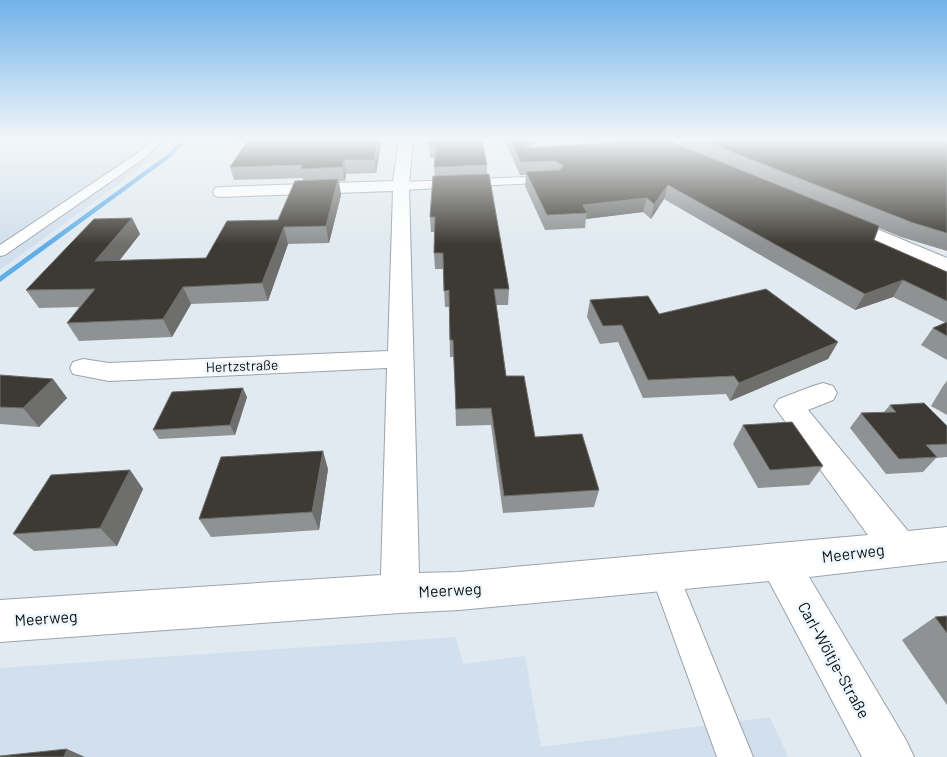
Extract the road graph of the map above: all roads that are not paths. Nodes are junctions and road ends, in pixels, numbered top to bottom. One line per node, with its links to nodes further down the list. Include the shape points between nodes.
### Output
1 (113, 174): 7 (lane)
2 (402, 174): 4 (street)
3 (554, 180): 4 (lane)
4 (401, 186): 5 (street); 9 (street)
5 (221, 192)
6 (829, 216): 8 (street)
7 (4, 247)
8 (947, 266)
9 (401, 359): 10 (street, Hertzstraße, via 109,372); 16 (street)
10 (82, 368)
11 (823, 393): 13 (street, Meerweg, via 789,406)
12 (947, 544): 13 (street, Meerweg)
13 (899, 548): 14 (street, Meerweg)
14 (779, 562): 15 (street, Meerweg); 19 (street, Carl-Wöltje-Straße)
15 (664, 572): 16 (street, Meerweg, via 459,591); 18 (lane)
16 (400, 593): 17 (street, Meerweg)
17 (0, 621)
18 (735, 757)
19 (889, 757)

